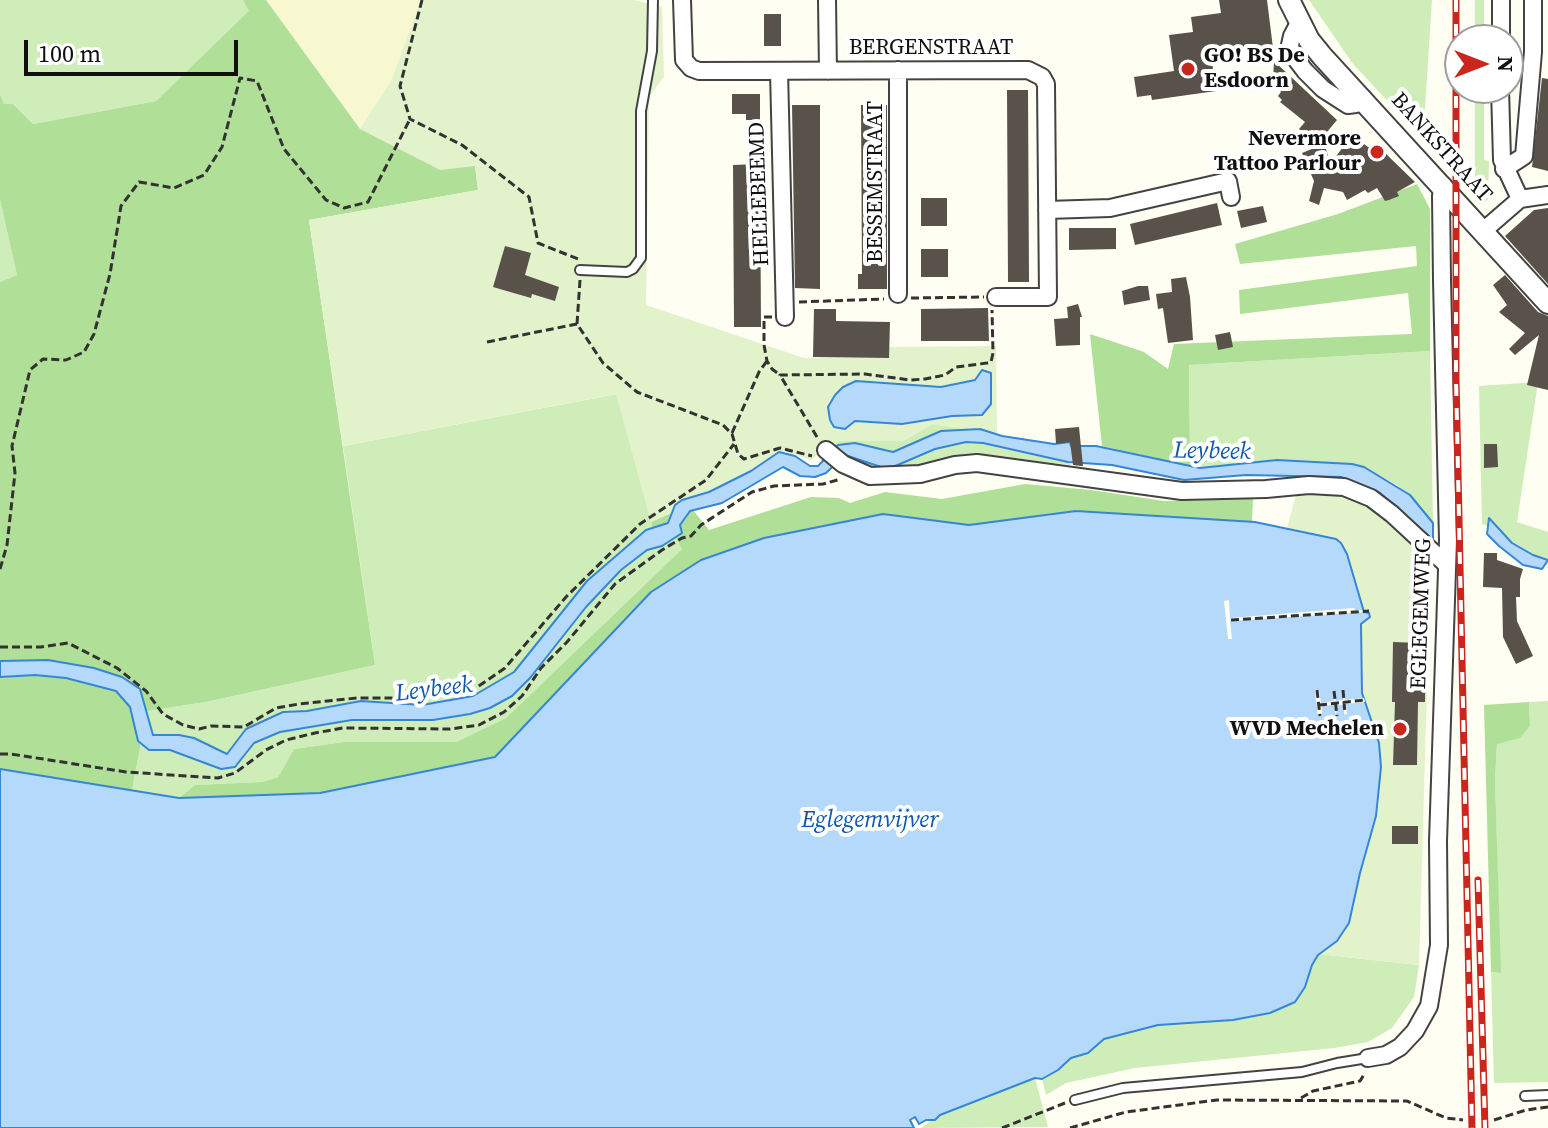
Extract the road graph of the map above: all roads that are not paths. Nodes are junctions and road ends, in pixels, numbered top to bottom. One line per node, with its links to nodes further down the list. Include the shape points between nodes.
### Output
1 (653, 0): 19 (lane, via 652,51 641,111 641,258 627,272)
2 (682, 0): 9 (street, BERGENSTRAAT, via 682,50 691,68)
3 (827, 0): 10 (street, BERGENSTRAAT)
4 (1289, 0): 13 (street, BANKSTRAAT, via 1322,56)
5 (1501, 0): 7 (street)
6 (1533, 0): 12 (street, via 1524,156)
7 (1501, 24)
8 (898, 70): 10 (street, BERGENSTRAAT); 17 (street, BERGENSTRAAT, via 1028,70 1042,77); 20 (street, BESSEMSTRAAT)
9 (779, 71): 10 (street, BERGENSTRAAT); 23 (street, HELLEBEEMD)
10 (828, 71)
11 (1500, 104): 12 (street)
12 (1504, 169): 16 (street)
13 (1443, 185): 18 (street, BANKSTRAAT); 25 (street, EGLEGEMWEG)
14 (1548, 195): 16 (street)
15 (1231, 197): 17 (street, via 1228,181 1110,208)
16 (1520, 199): 18 (street)
17 (1047, 210): 21 (street, BERGENSTRAAT, via 1048,297)
18 (1483, 231): 22 (street, BANKSTRAAT)
19 (580, 270)
20 (898, 294)
21 (996, 297)
22 (1548, 303)
23 (785, 317)
24 (826, 450): 25 (street, via 858,472 891,477 977,463 1182,491 1344,487 1371,498)
25 (1447, 565): 26 (street, EGLEGEMWEG, via 1439,945 1433,993 1415,1031 1400,1047)
26 (1368, 1058): 29 (lane, via 1302,1072 1123,1088)
27 (1548, 1095): 28 (lane)
28 (1525, 1096)
29 (1075, 1100)

